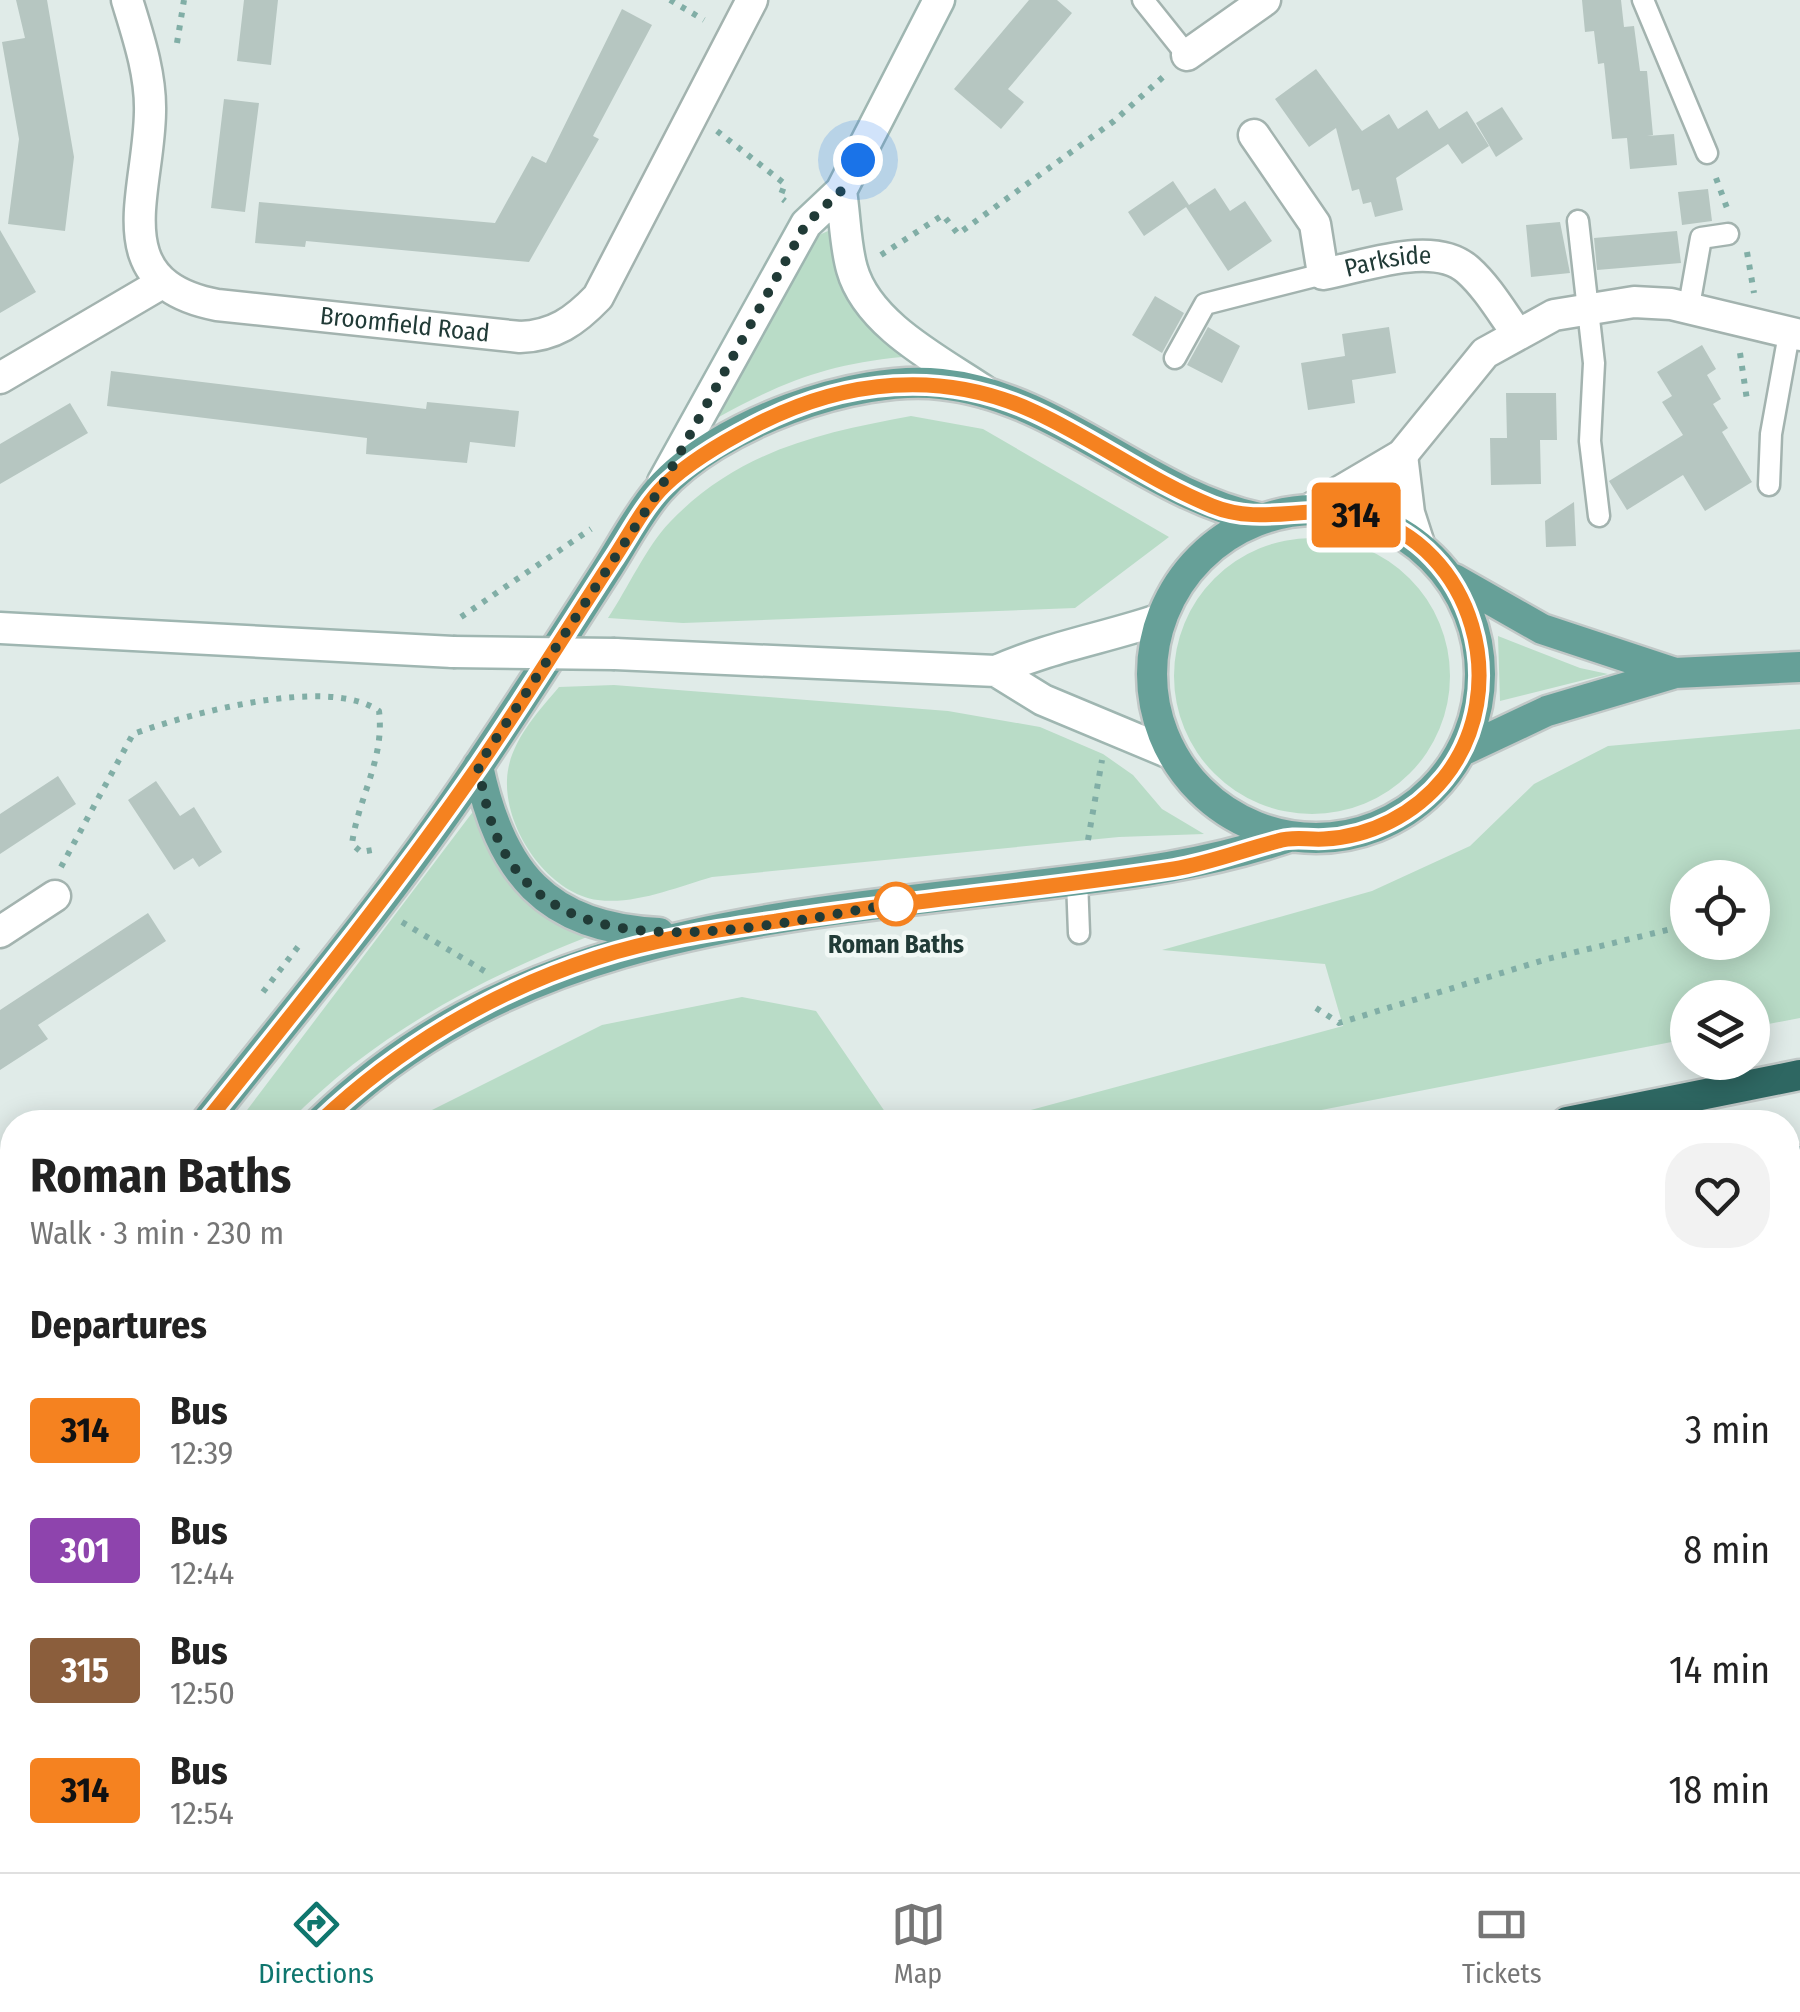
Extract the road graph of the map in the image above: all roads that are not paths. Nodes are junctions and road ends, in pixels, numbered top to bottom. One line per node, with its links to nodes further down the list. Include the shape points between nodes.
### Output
1 (128, 0): 14 (street, via 150,112 140,246)
2 (752, 0): 14 (street, Broomfield Road, via 598,297 550,333 520,337 217,306 192,301)
3 (939, 0): 10 (street)
4 (1143, 0): 7 (lane)
5 (1265, 0): 7 (street)
6 (1643, 0): 9 (lane)
7 (1188, 55)
8 (1254, 136): 13 (street, Parkside, via 1315,224)
9 (1707, 153)
10 (841, 191): 21 (street, via 851,268 879,314); 24 (street, via 806,224)
11 (1578, 221): 15 (lane)
12 (1728, 234): 16 (lane, via 1700,238)
13 (1323, 274): 17 (street, Parkside, via 1427,255 1451,260 1465,267); 19 (lane, via 1205,304)
14 (162, 283): 20 (street)
15 (1585, 308): 16 (street, via 1634,302); 17 (street); 26 (lane, via 1594,363 1590,441)
16 (1704, 310): 18 (street)
17 (1516, 332): 22 (street, via 1461,378)
18 (1795, 335): 23 (lane, via 1771,434)
19 (1175, 358)
20 (0, 378)
21 (987, 393): 24 (main road, via 906,383 840,392 727,440); 27 (main road, via 1220,510)
22 (1402, 456): 25 (street); 28 (street)
23 (1770, 485)
24 (660, 489): 37 (main road)
25 (1312, 508): 27 (main road); 28 (main road, via 1369,517)
26 (1599, 516)
27 (1259, 518): 30 (main road, via 1194,562)
28 (1419, 544): 29 (main road)
29 (1448, 575): 34 (main road, via 1542,629); 35 (main road, via 1470,615 1480,661 1478,707)
30 (1160, 619): 33 (street, via 1043,650); 36 (main road, via 1156,716)
31 (0, 628): 33 (street, bridge)
32 (1800, 667): 34 (main road)
33 (996, 671): 36 (street, via 1044,700)
34 (1675, 673): 35 (main road, via 1547,711)
35 (1462, 751): 38 (main road, via 1419,804 1390,822 1358,834)
36 (1170, 753): 38 (main road, via 1227,813)
37 (478, 766): 43 (main road, via 500,846 534,888 601,925); 45 (main road)
38 (1289, 837): 39 (main road, via 1176,869)
39 (1077, 880): 42 (lane); 43 (main road)
40 (55, 896): 41 (street)
41 (0, 932)
42 (1079, 933)
43 (695, 934): 46 (main road, via 595,958 500,996 409,1050)
44 (1800, 1075): 47 (highway)
45 (215, 1110)
46 (335, 1110)
47 (1626, 1110)

